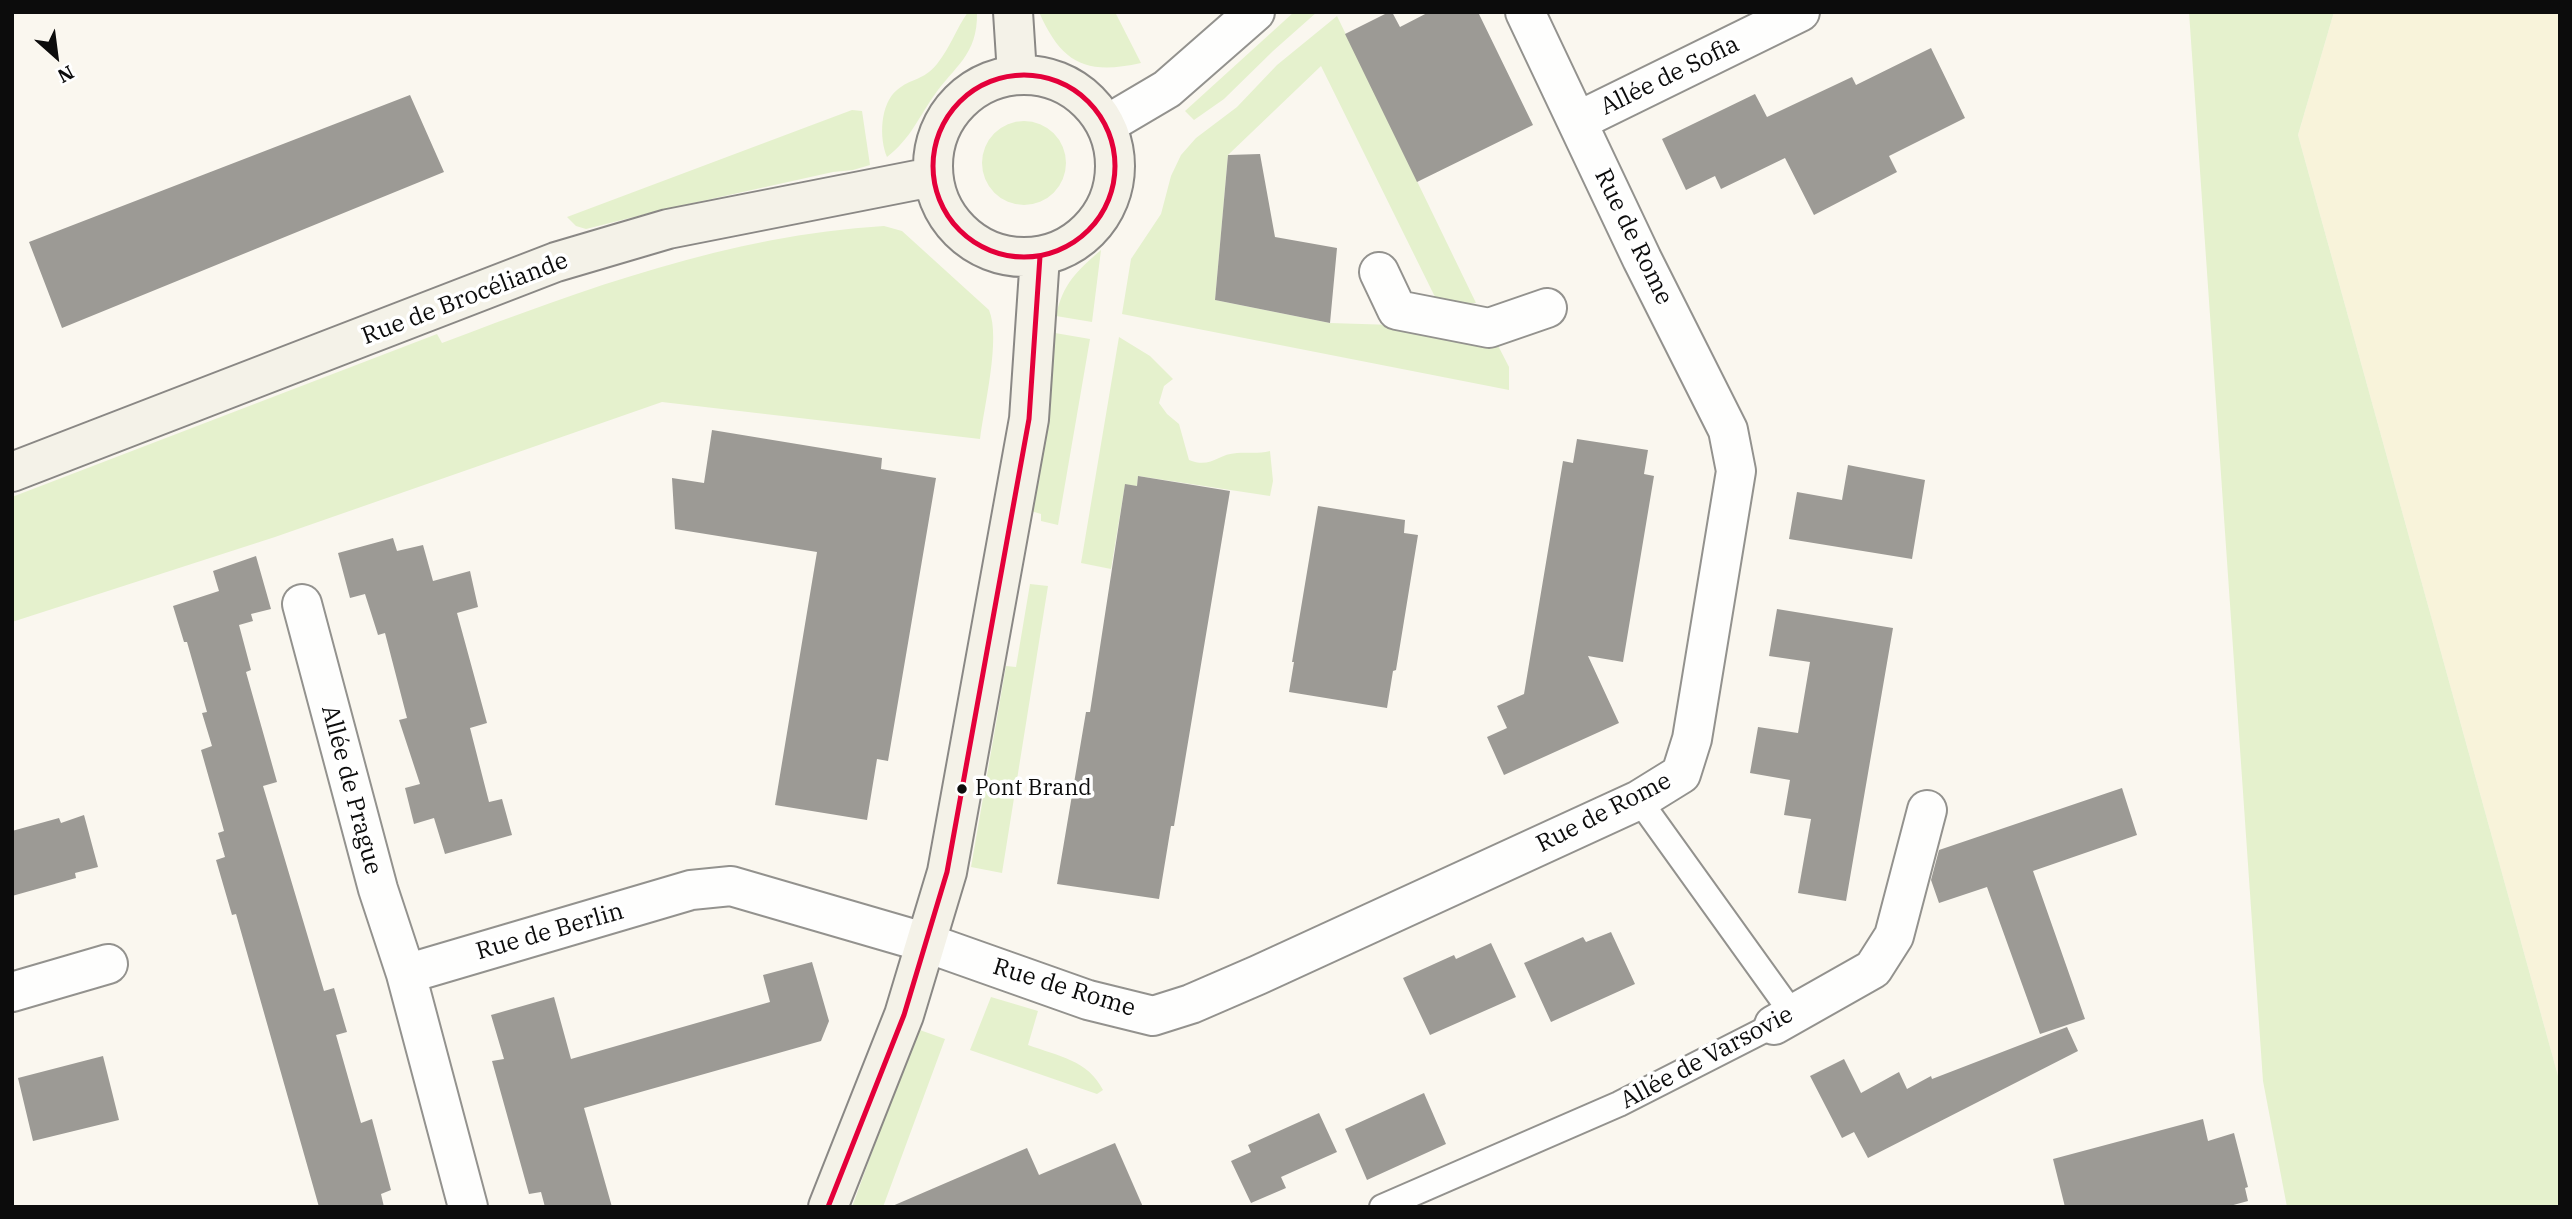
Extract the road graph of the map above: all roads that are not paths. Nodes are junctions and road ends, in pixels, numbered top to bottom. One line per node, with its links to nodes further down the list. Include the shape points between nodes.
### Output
1 (1013, 12): 5 (street)
2 (1255, 12): 7 (street, via 1167,89)
3 (1525, 12): 6 (street, Rue de Rome)
4 (1800, 12): 6 (street, Allée de Sofia)
5 (1017, 74): 7 (street, via 1053,78 1084,97); 8 (street, via 982,84 953,107 935,140)
6 (1578, 121): 14 (street, Rue de Rome, via 1728,430 1736,471 1692,739 1681,774)
7 (1106, 125): 9 (street, via 1116,174 1110,198 1098,220 1073,244)
8 (932, 177): 9 (street, via 940,205 965,236 982,248 1010,257); 12 (street, Rue de Brocéliande, via 668,229 556,262)
9 (1040, 256): 16 (street, via 1029,419 947,872)
10 (1380, 272): 11 (street, via 1397,310 1489,328)
11 (1547, 308)
12 (12, 472)
13 (302, 604): 18 (street, Allée de Prague, via 378,889)
14 (1639, 800): 16 (street, Rue de Rome, via 1258,975 1153,1016 1088,1000); 20 (lane)
15 (1927, 810): 20 (street, Allée de Varsovie, via 1894,936 1873,969)
16 (927, 943): 18 (street, Rue de Berlin, via 731,886 691,890); 22 (street, via 904,1015)
17 (108, 964): 19 (street)
18 (406, 974): 21 (street)
19 (12, 992)
20 (1783, 1019): 23 (lane, Allée de Varsovie, via 1619,1104)
21 (468, 1207)
22 (828, 1207)
23 (1382, 1207)

